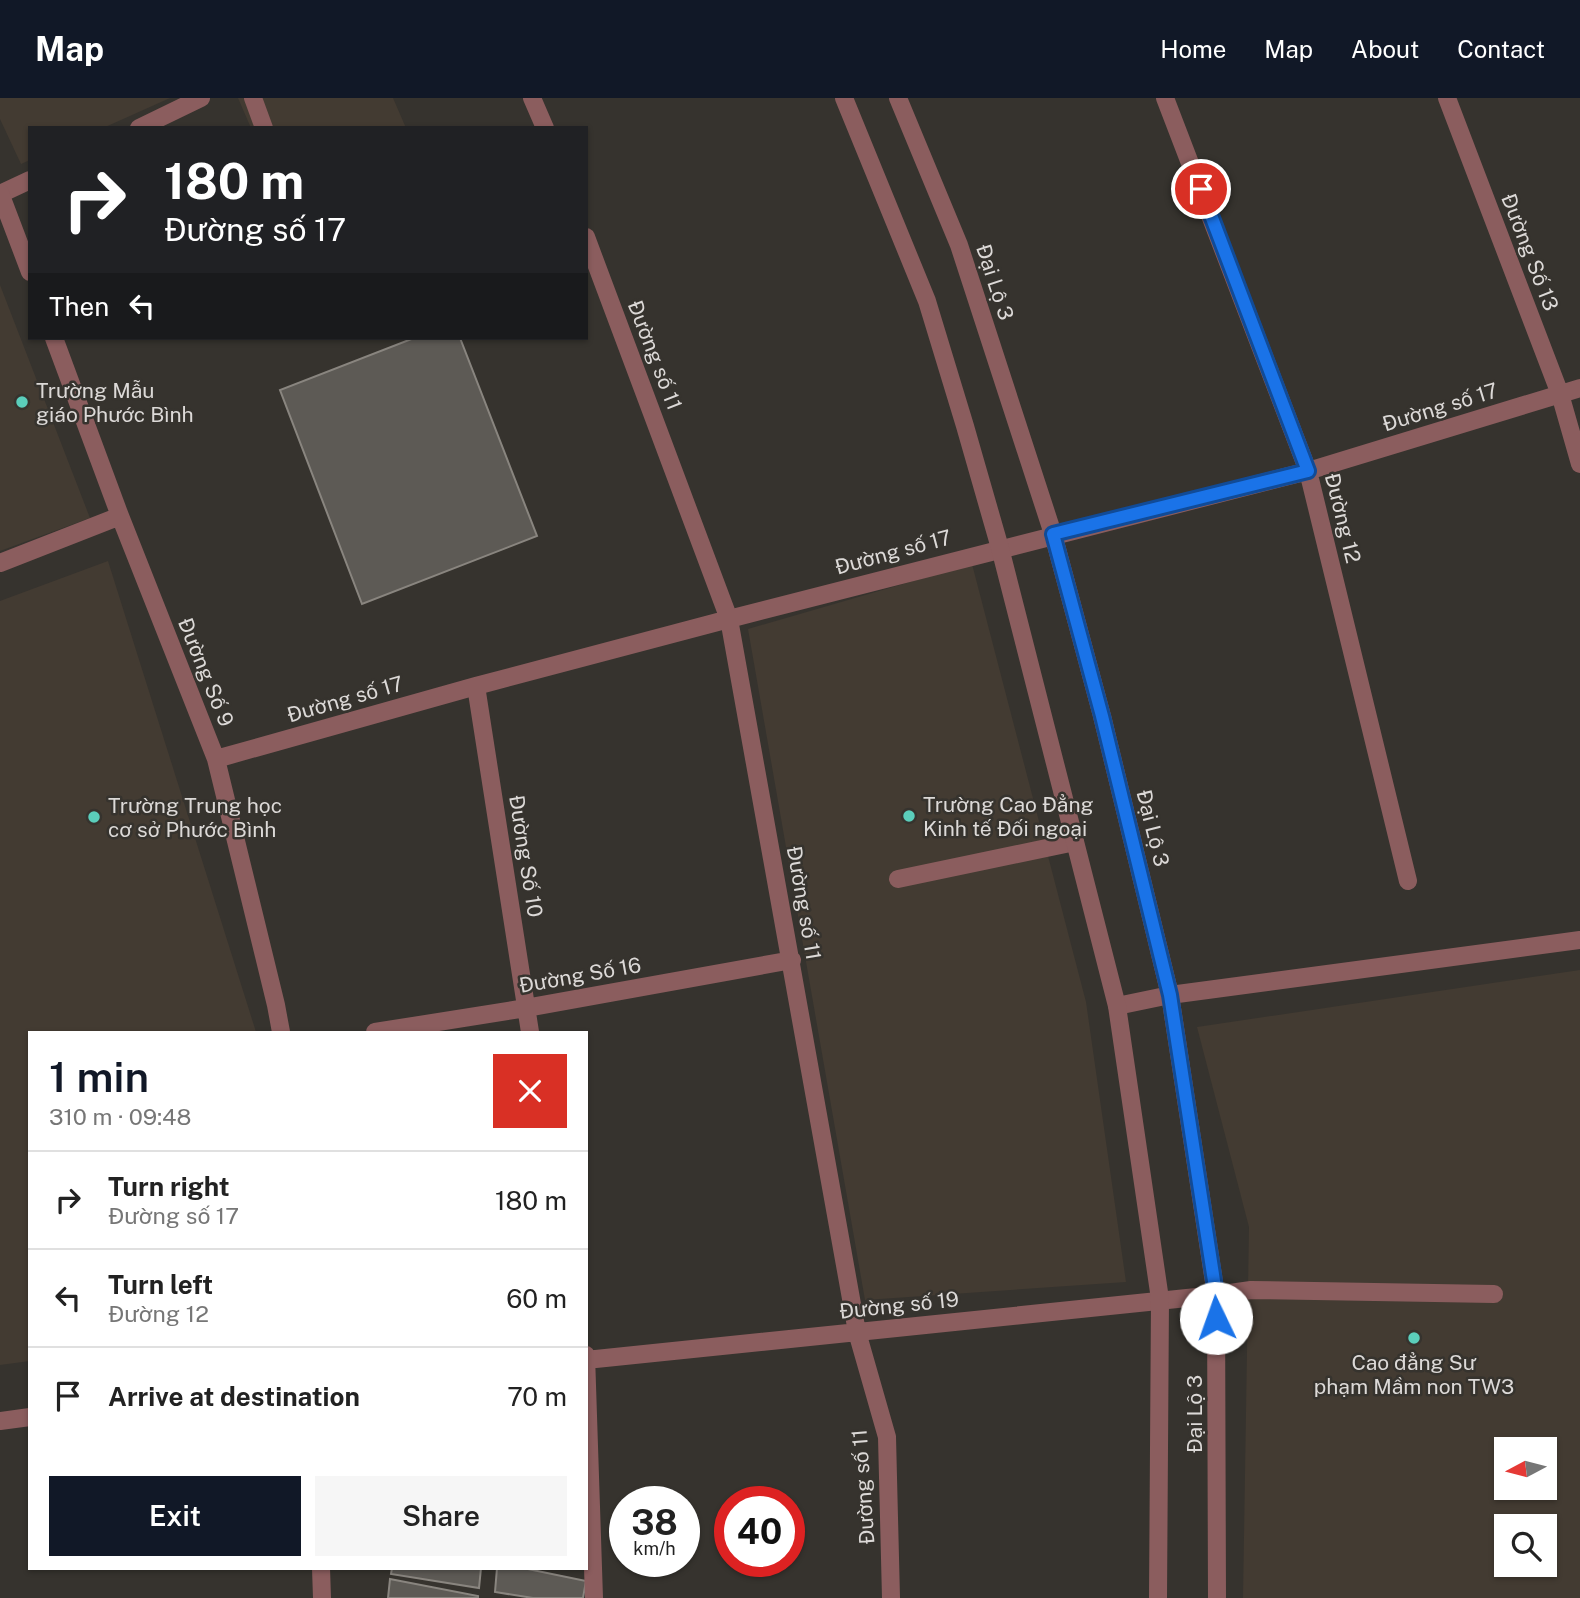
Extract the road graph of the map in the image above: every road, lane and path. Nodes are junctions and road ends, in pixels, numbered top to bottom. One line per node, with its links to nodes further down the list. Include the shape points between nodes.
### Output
1 (201, 98): 8 (street)
2 (253, 98): 9 (street)
3 (532, 98): 10 (street)
4 (844, 98): 22 (street, Đại Lộ 3, via 927,301)
5 (898, 98): 21 (street, Đại Lộ 3, via 959,245)
6 (1165, 98): 19 (street, Đường 12)
7 (1447, 98): 17 (street, Đường Số 13)
8 (143, 126)
9 (263, 126)
10 (544, 126)
11 (28, 181): 12 (street)
12 (0, 193): 14 (street)
13 (588, 242): 24 (street, Đường số 11)
14 (28, 267)
15 (55, 340): 20 (street, Đường Số 9)
16 (1580, 388): 17 (street, Đường số 17)
17 (1560, 394): 18 (street, Đường Số 13); 19 (street, Đường số 17)
18 (1580, 464)
19 (1308, 471): 21 (street, Đường số 17); 29 (street, Đường 12)
20 (120, 516): 23 (street); 26 (street, Đường Số 9)
21 (1053, 534): 22 (street, Đường số 17); 32 (street, Đại Lộ 3)
22 (1000, 548): 24 (street, Đường số 17); 27 (street, Đại Lộ 3)
23 (0, 563)
24 (729, 618): 25 (street, Đường số 17); 31 (street, Đường số 11)
25 (476, 686): 26 (street, Đường số 17); 34 (street, Đường Số 10)
26 (216, 759): 35 (street, Đường Số 9)
27 (1075, 842): 28 (street); 33 (street, Đại Lộ 3)
28 (898, 879)
29 (1408, 881)
30 (1580, 940): 32 (street)
31 (792, 960): 34 (street, Đường Số 16); 41 (street, Đường số 11)
32 (1170, 995): 33 (street); 38 (street, Đại Lộ 3)
33 (1117, 1006): 40 (street, Đại Lộ 3)
34 (526, 1008): 36 (street, Đường Số 16); 37 (street, Đường Số 10)
35 (281, 1031)
36 (381, 1031)
37 (530, 1031)
38 (1216, 1294): 39 (street, Đường số 19, via 1251,1290); 40 (street, Đường số 19); 51 (street, Đại Lộ 3)
39 (1494, 1294)
40 (1160, 1299): 41 (street, Đường số 19); 50 (street, Đại Lộ 3)
41 (857, 1332): 42 (street, Đường số 19); 49 (street, Đường số 11, via 887,1437)
42 (588, 1360)
43 (588, 1394): 48 (street)
44 (28, 1417): 45 (street)
45 (0, 1421)
46 (321, 1570): 47 (street)
47 (322, 1598)
48 (594, 1598)
49 (891, 1598)
50 (1158, 1598)
51 (1217, 1598)

